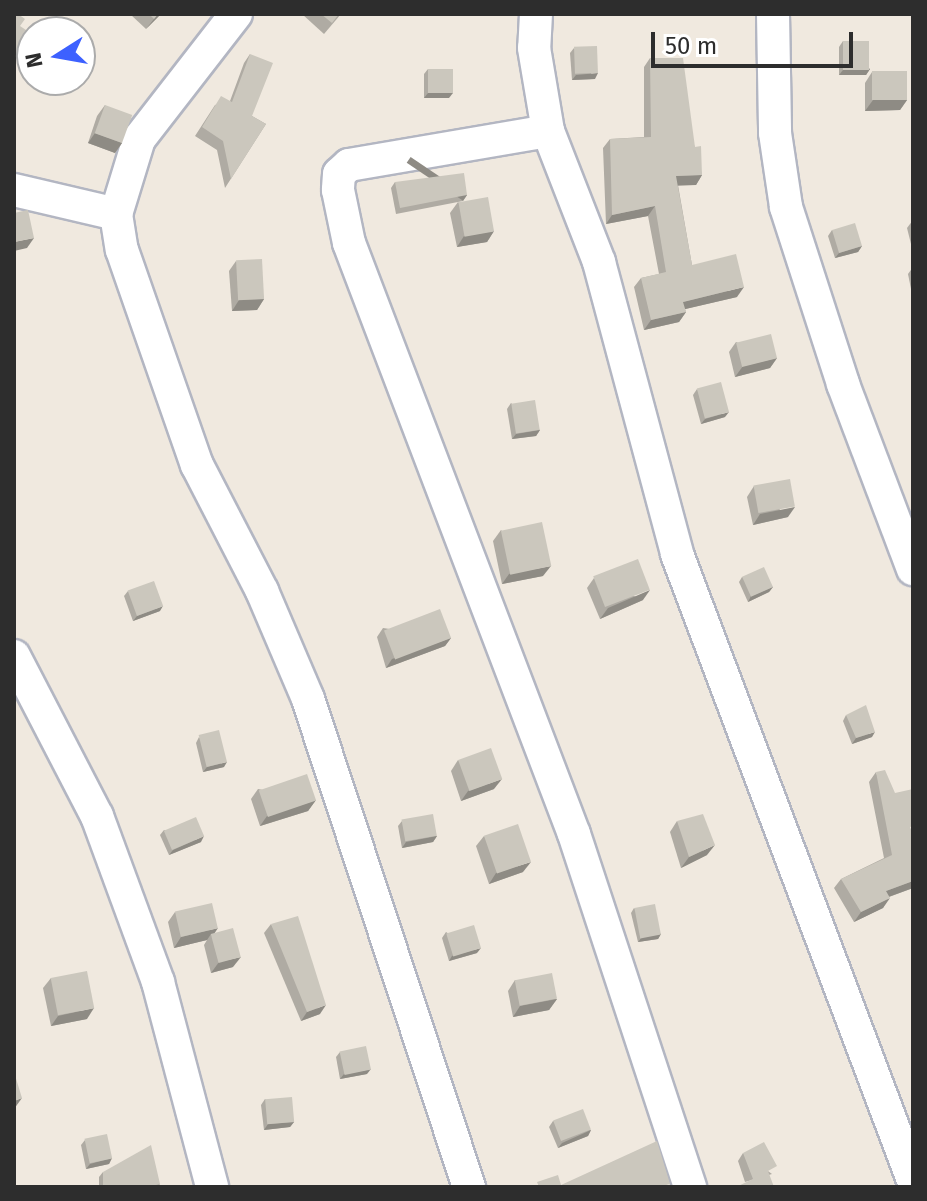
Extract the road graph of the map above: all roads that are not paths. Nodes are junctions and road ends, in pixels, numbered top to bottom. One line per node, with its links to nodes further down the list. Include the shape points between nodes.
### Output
1 (236, 14): 6 (street, via 139,139)
2 (536, 14): 4 (street, via 534,48)
3 (773, 14): 7 (street, via 775,133 786,207 843,384)
4 (548, 131): 9 (street, via 599,262 682,568); 12 (street, via 349,165 339,174 338,190 349,243 574,834)
5 (14, 190): 6 (street)
6 (116, 214): 11 (street, via 122,250 197,465 262,591 308,699)
7 (913, 569)
8 (14, 656): 10 (street, via 97,816 158,982)
9 (913, 1180)
10 (212, 1187)
11 (469, 1187)
12 (690, 1187)

